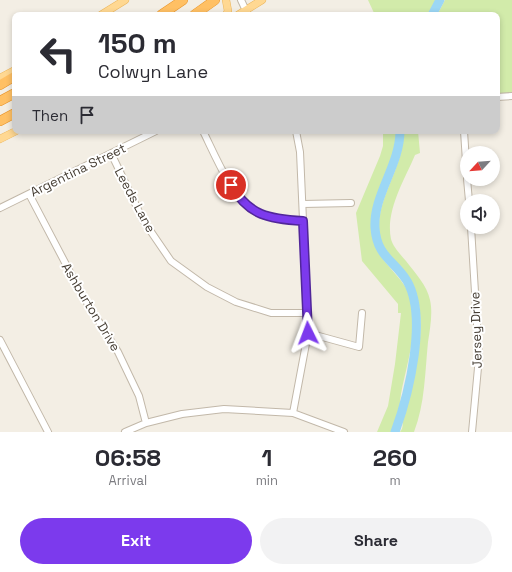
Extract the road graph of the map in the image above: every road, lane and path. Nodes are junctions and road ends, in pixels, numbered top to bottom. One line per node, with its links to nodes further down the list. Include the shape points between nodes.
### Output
1 (125, 0): 7 (main road)
2 (183, 0): 8 (highway)
3 (226, 0): 10 (main road)
4 (241, 0): 11 (street)
5 (262, 0): 12 (main road)
6 (212, 2): 9 (highway)
7 (107, 12)
8 (165, 12)
9 (198, 12)
10 (228, 12)
11 (247, 12)
12 (248, 12)
13 (12, 72): 14 (main road)
14 (0, 78)
15 (12, 78): 16 (highway)
16 (0, 85)
17 (12, 95): 20 (highway)
18 (512, 96): 19 (street)
19 (500, 97)
20 (0, 101)
21 (12, 114): 22 (highway)
22 (0, 120)
23 (12, 133): 28 (main road)
24 (150, 134): 30 (street, Argentina Street)
25 (204, 134): 35 (street, via 217,162 238,197 250,209 281,220)
26 (297, 134): 33 (street)
27 (464, 134): 29 (street)
28 (0, 139)
29 (465, 146)
30 (111, 153): 31 (street, Argentina Street); 37 (street, Leeds Lane, via 143,220 171,261 207,287 236,302 271,314)
31 (29, 194): 34 (street, Argentina Street); 42 (street, Ashburton Drive, via 81,293 118,352 139,396)
32 (351, 203): 33 (street)
33 (303, 204): 35 (street)
34 (0, 208)
35 (303, 221): 37 (street)
36 (471, 234): 46 (street, Jersey Drive, via 479,357)
37 (307, 313): 39 (street)
38 (362, 313): 39 (street, via 359,347)
39 (308, 333): 41 (street)
40 (0, 340): 43 (street)
41 (293, 414): 42 (street, via 224,409 182,414); 45 (street)
42 (146, 423): 44 (street)
43 (48, 432)
44 (125, 432)
45 (344, 432)
46 (472, 432)

